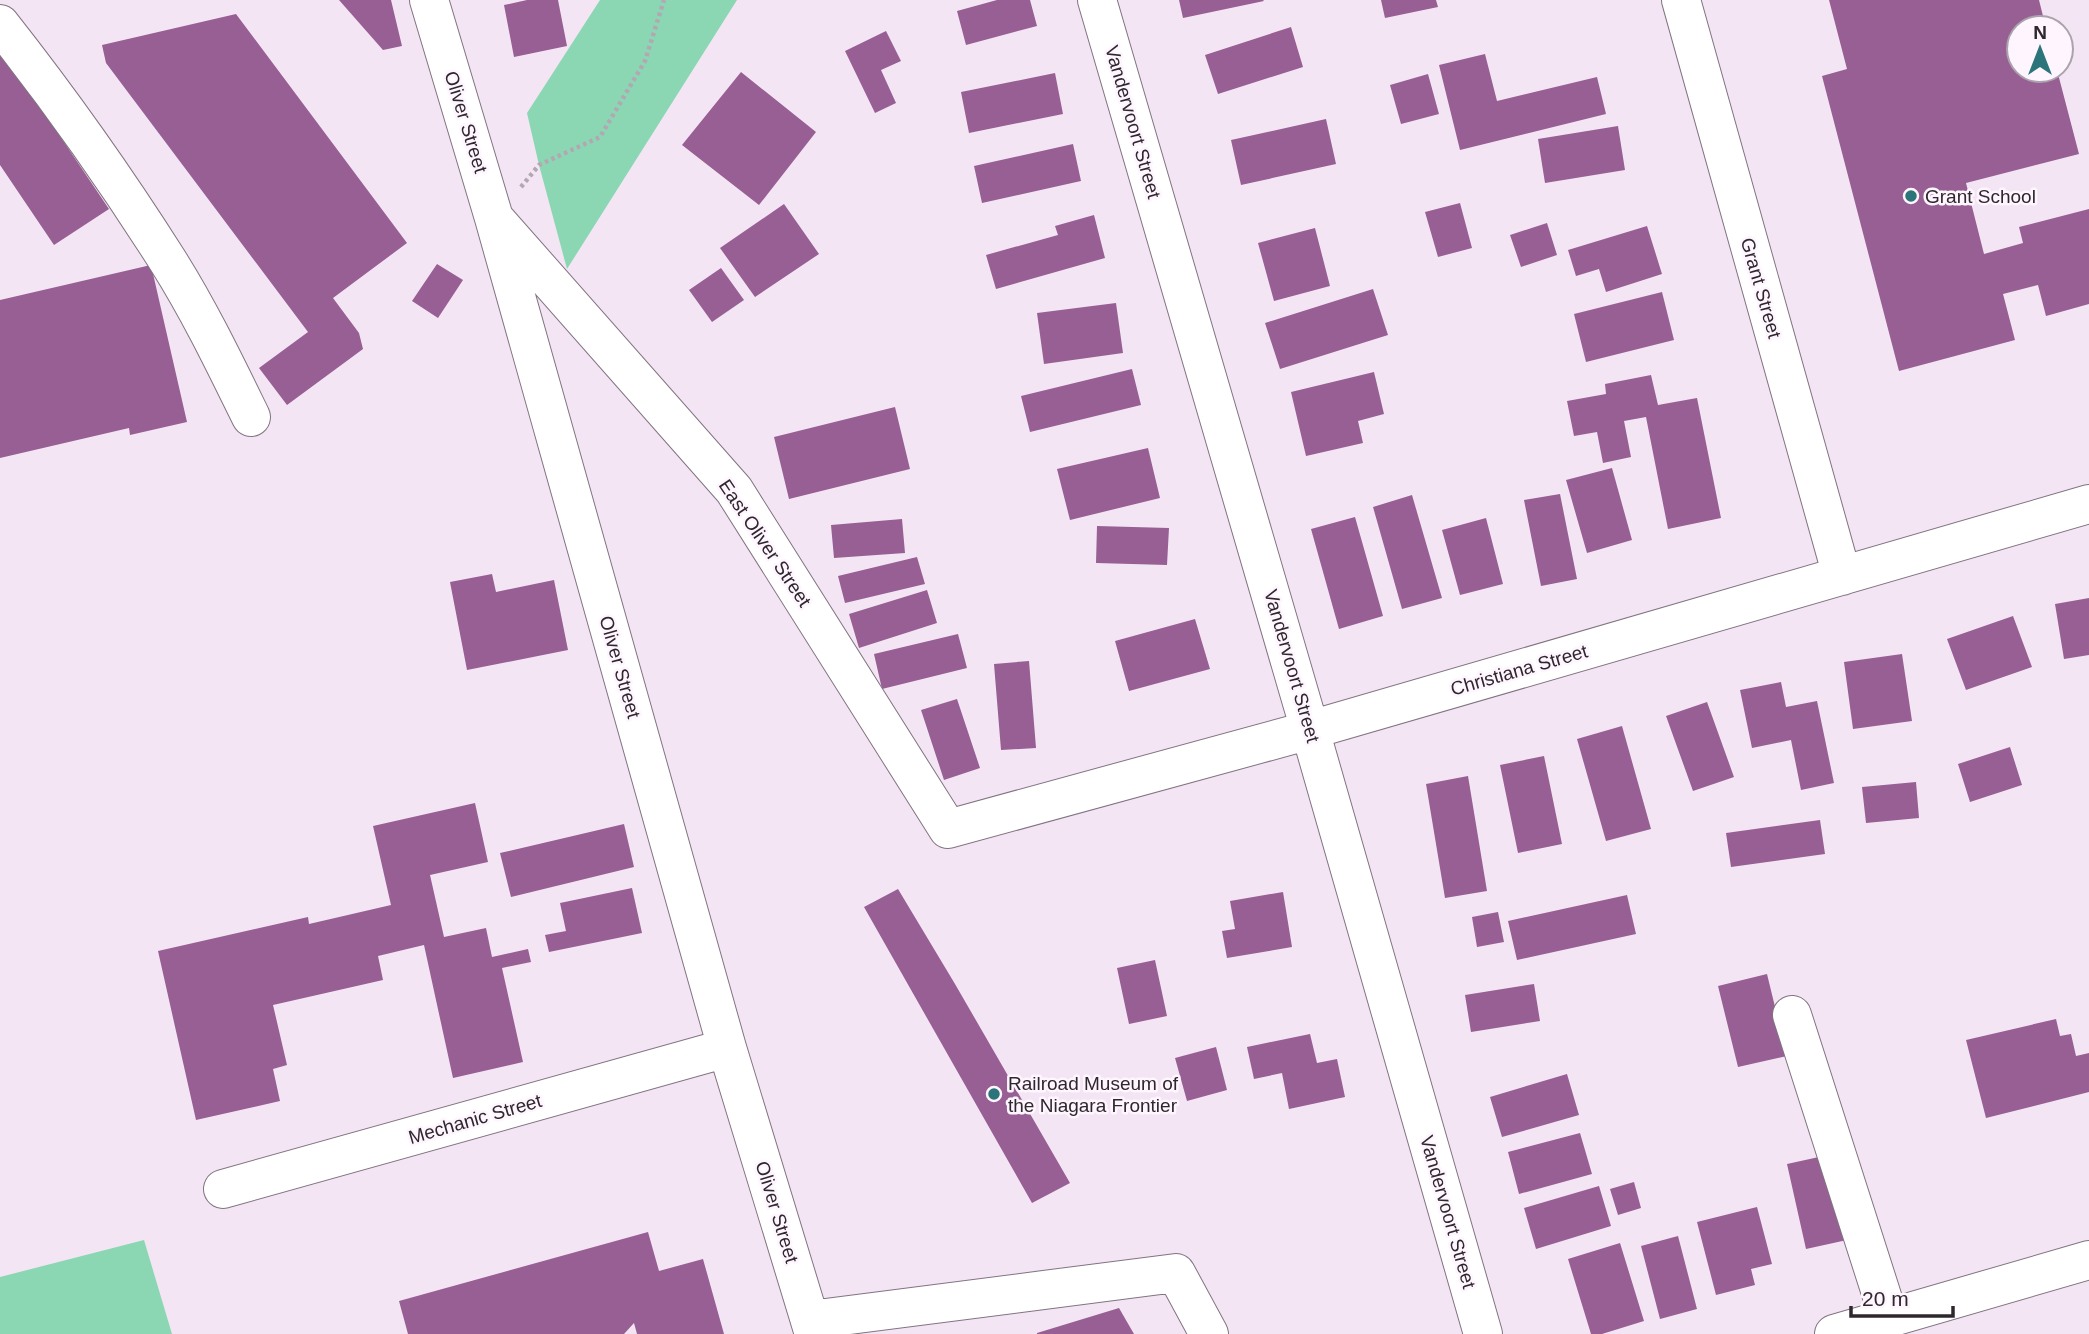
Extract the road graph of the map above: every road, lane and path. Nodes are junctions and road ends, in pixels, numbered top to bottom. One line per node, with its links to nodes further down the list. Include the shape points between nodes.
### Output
1 (429, 0): 6 (street, Oliver Street)
2 (664, 0): 6 (path, via 645,61 600,137 539,165)
3 (1097, 0): 10 (street, Vandervoort Street)
4 (1681, 0): 9 (street, Grant Street)
5 (0, 24): 7 (street, via 53,91 168,262)
6 (494, 218): 11 (street, East Oliver Street, via 734,490); 13 (street, Oliver Street)
7 (251, 417)
8 (2089, 504): 9 (street, Christiana Street)
9 (1842, 576): 10 (street, Christiana Street)
10 (1310, 730): 11 (street, Christiana Street); 19 (street, Vandervoort Street)
11 (948, 829)
12 (1792, 1015): 16 (street)
13 (727, 1048): 14 (street, Mechanic Street); 17 (street, Oliver Street)
14 (223, 1189)
15 (2089, 1260): 16 (street)
16 (1889, 1318): 20 (street)
17 (812, 1327): 18 (street, via 1176,1272)
18 (1209, 1334)
19 (1483, 1334)
20 (1834, 1334)

